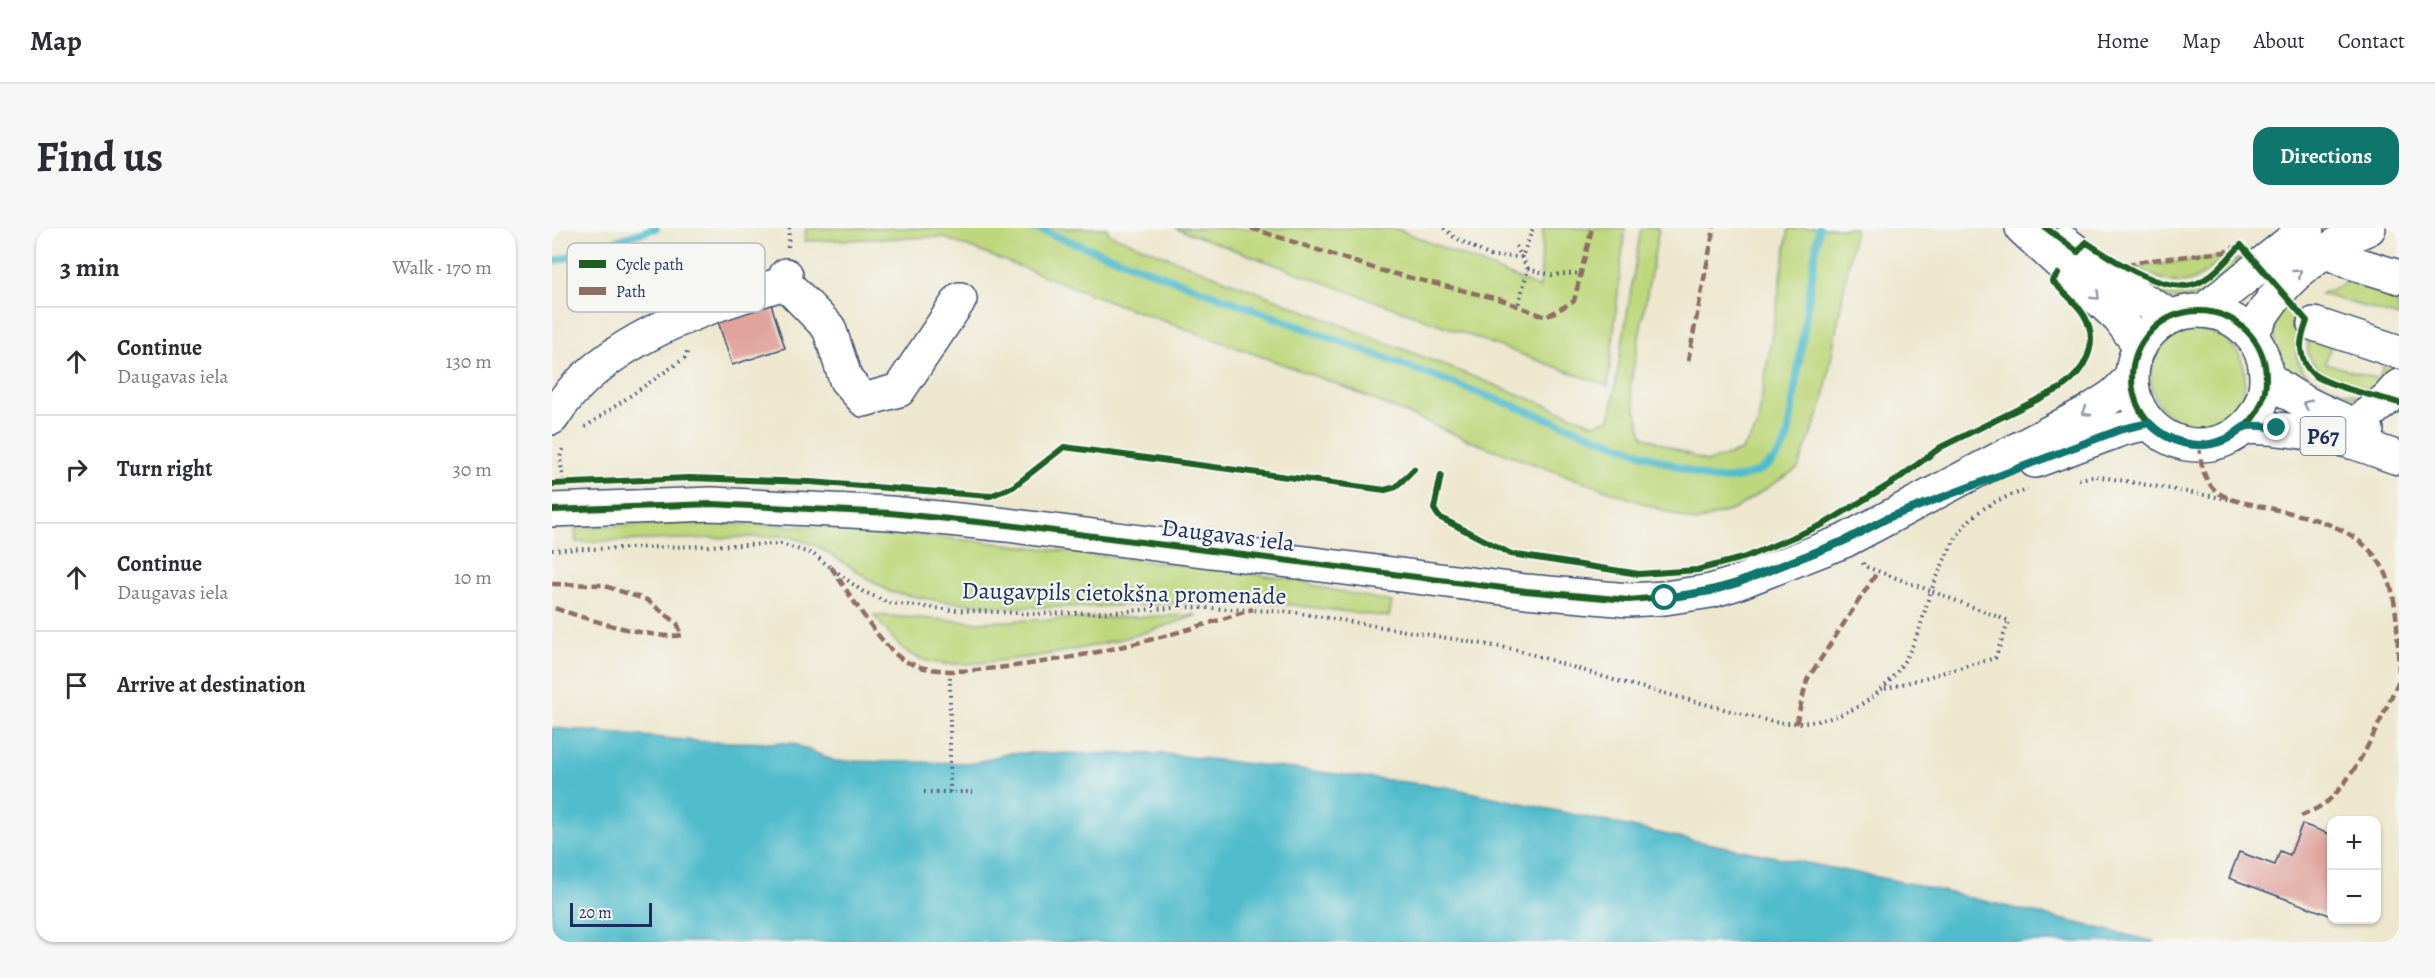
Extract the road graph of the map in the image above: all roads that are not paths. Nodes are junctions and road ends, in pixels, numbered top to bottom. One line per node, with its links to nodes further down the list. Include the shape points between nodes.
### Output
1 (2022, 228): 13 (main road, one-way to 13, via 2119,318)
2 (2046, 228): 9 (main road, via 2132,293)
3 (2369, 228): 4 (main road)
4 (2316, 240): 5 (main road, via 2347,261); 9 (main road); 11 (main road, one-way to 4, via 2260,315)
5 (2399, 277)
6 (765, 286): 7 (main road, via 786,279 829,328 846,380 864,400 899,390)
7 (960, 299)
8 (696, 312): 19 (main road, via 600,365 577,386)
9 (2187, 314): 11 (main road, P67, via 2227,317); 13 (main road, via 2156,327)
10 (2307, 333): 12 (main road)
11 (2251, 336): 14 (main road, P67, via 2261,352)
12 (2399, 352)
13 (2136, 362): 16 (main road, P67, via 2136,401); 23 (main road, Daugavas iela, one-way to 23, via 2114,394 2088,412)
14 (2266, 376): 17 (main road, P67, one-way to 14, via 2302,402); 18 (main road, P67, via 2260,407)
15 (2399, 386): 17 (main road)
16 (2149, 423): 18 (main road, P67, via 2169,438 2199,445 2224,440); 23 (main road, Daugavas iela, via 2074,446)
17 (2354, 424): 20 (main road, P67)
18 (2245, 427): 21 (main road, P67, via 2314,434)
19 (559, 431)
20 (2399, 445)
21 (2399, 458)
22 (558, 492): 23 (main road, Daugavas iela, via 890,513 1526,591 1628,600 1688,596 1737,583 1844,541)
23 (1885, 519)

